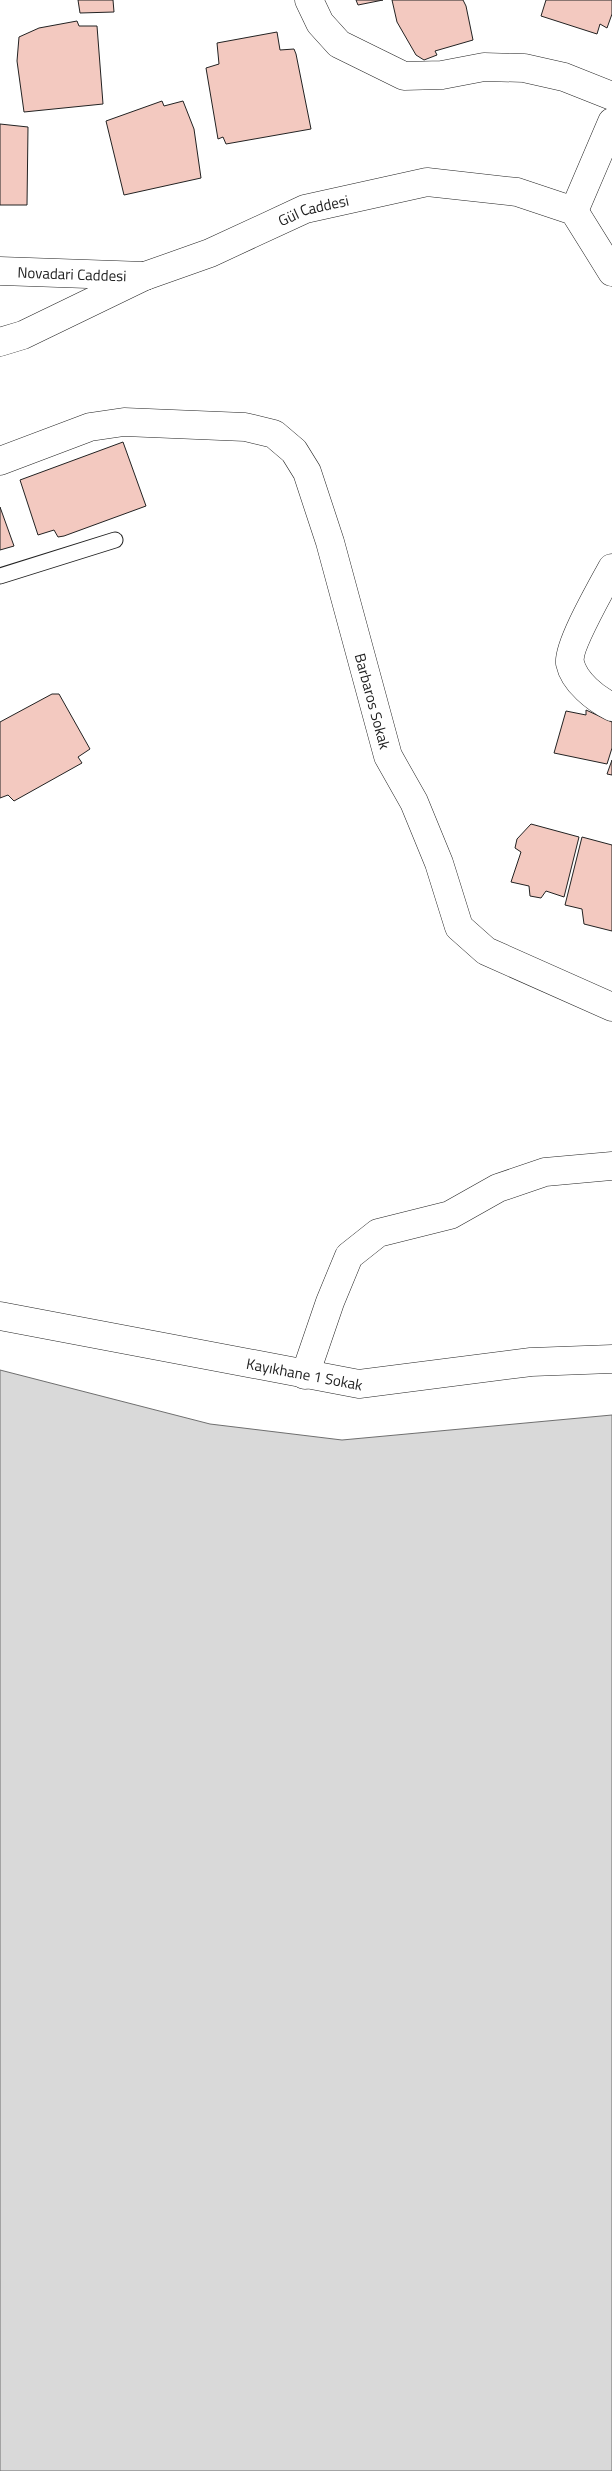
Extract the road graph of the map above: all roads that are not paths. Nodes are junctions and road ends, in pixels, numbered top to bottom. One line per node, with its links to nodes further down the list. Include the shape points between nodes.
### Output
1 (309, 0): 2 (street, via 320,23 339,44 404,76 442,75 484,67 524,68 564,77)
2 (612, 96)
3 (612, 122): 4 (street)
4 (574, 211): 6 (street); 7 (street, Gül Caddesi, via 518,192 427,182 305,209 210,253)
5 (0, 272): 7 (street, Novadari Caddesi)
6 (612, 272)
7 (145, 276): 8 (street, Gül Caddesi, via 23,335)
8 (0, 342)
9 (0, 461): 14 (street, Barbaros Sokak, via 90,427 124,422 245,426 274,434 294,451 307,472 330,542 388,756 414,802 436,854 459,927 486,951)
10 (115, 540): 12 (lane)
11 (612, 568): 13 (street, via 572,647 570,663 580,682 601,702)
12 (0, 576)
13 (612, 707)
14 (612, 1007)
15 (612, 1166): 18 (street, via 545,1172 498,1188 450,1215 378,1233 349,1256)
16 (0, 1316): 18 (street, Kayıkhane 1 Sokak)
17 (612, 1359): 18 (street, Kayıkhane 1 Sokak, via 531,1362 359,1384)
18 (305, 1375)

